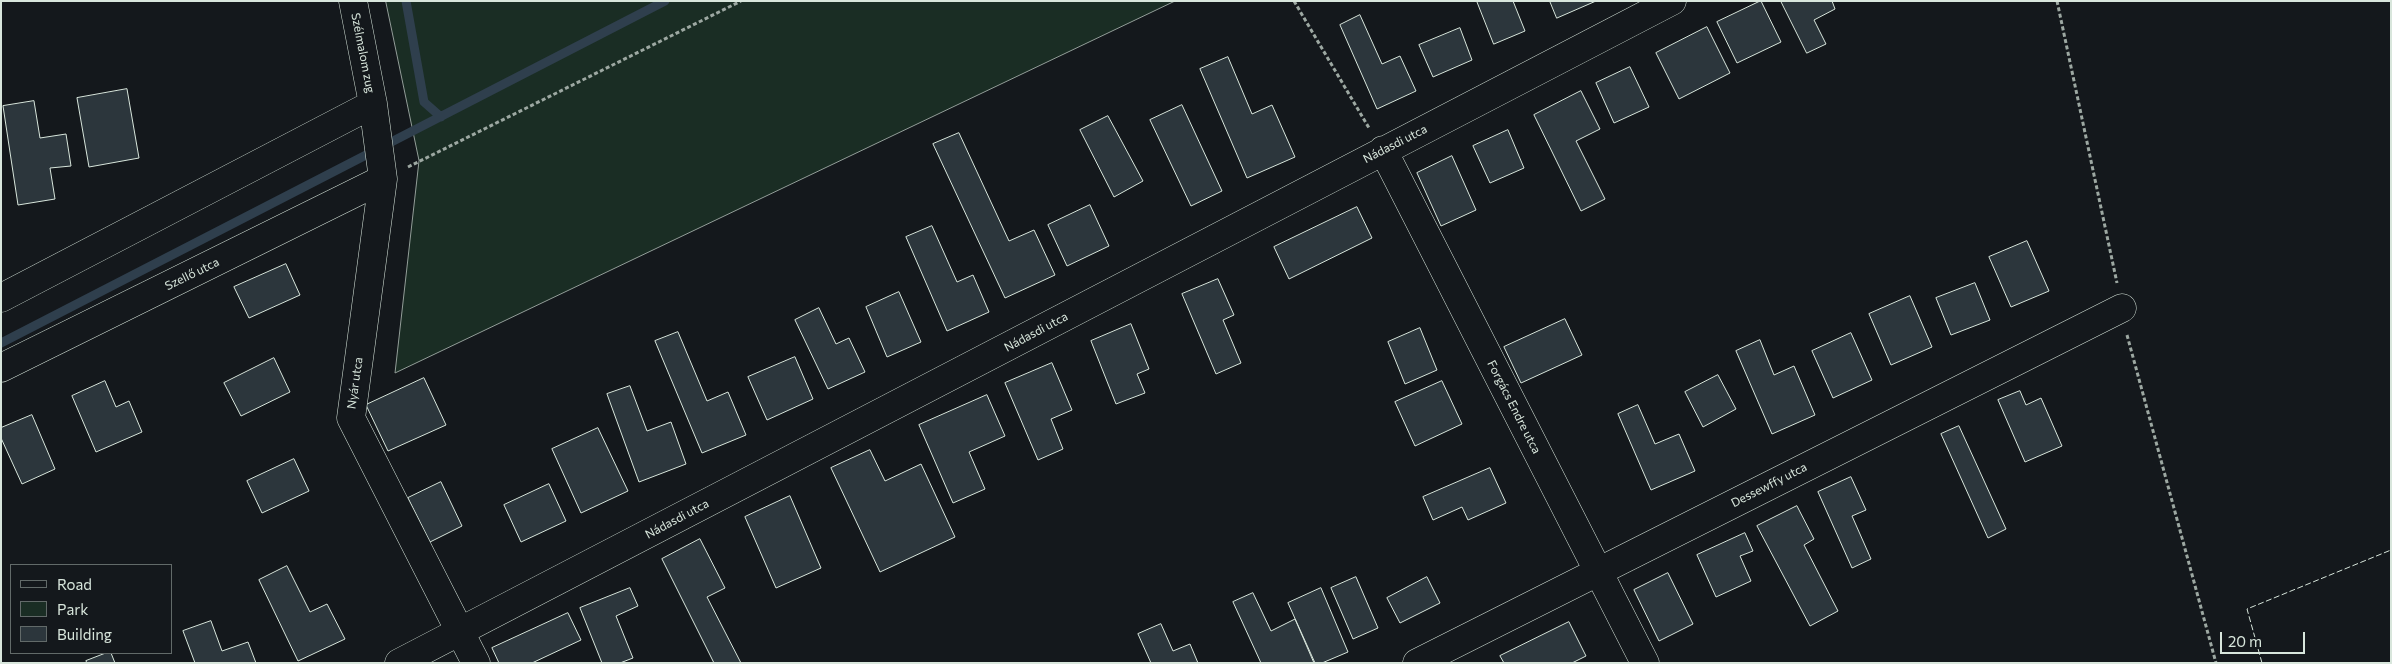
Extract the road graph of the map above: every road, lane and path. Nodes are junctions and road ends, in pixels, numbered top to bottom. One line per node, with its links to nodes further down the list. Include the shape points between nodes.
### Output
1 (353, 1): 5 (street, Szélmalom zug)
2 (741, 1): 7 (path)
3 (1294, 1): 6 (path)
4 (1672, 1): 6 (street, Nádasdi utca)
5 (373, 104): 7 (street, Nyár utca); 8 (street)
6 (1383, 150): 11 (street, Forgács Endre utca); 12 (street, Nádasdi utca)
7 (380, 156): 10 (street, Szellő utca); 12 (street, Nyár utca, via 351,418)
8 (1, 298)
9 (2122, 308): 11 (street, Dessewffy utca)
10 (1, 368)
11 (1598, 571): 15 (street, Dessewffy utca); 16 (street, Forgács Endre utca)
12 (462, 631): 13 (street, Nádasdi utca); 14 (street, Nyár utca)
13 (399, 663)
14 (476, 663)
15 (1417, 663)
16 (1645, 663)

